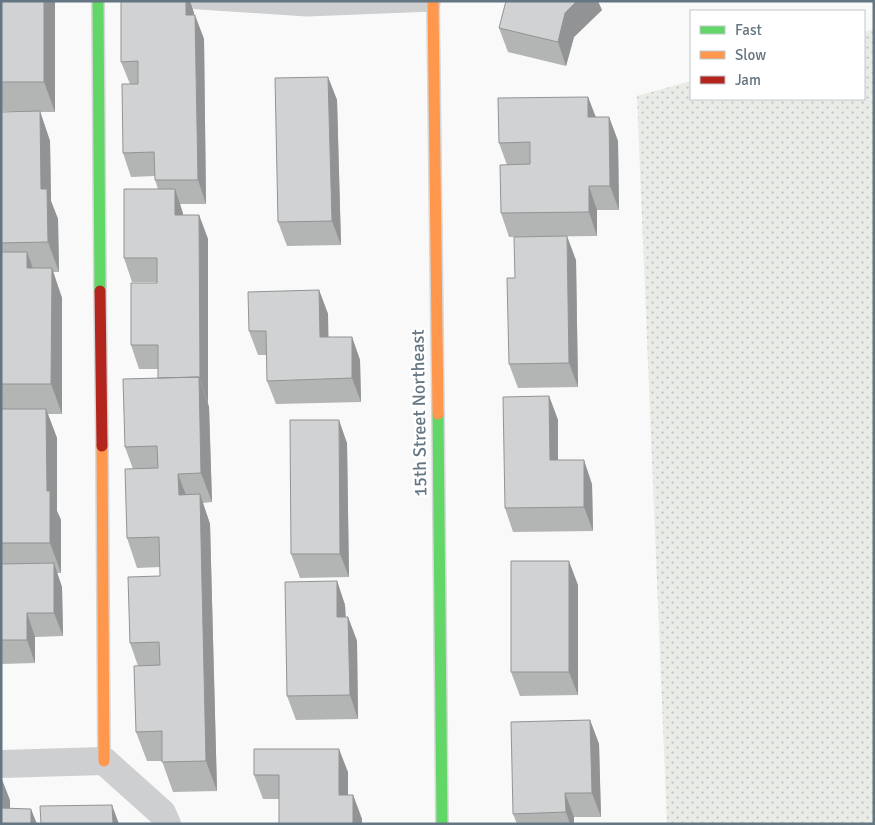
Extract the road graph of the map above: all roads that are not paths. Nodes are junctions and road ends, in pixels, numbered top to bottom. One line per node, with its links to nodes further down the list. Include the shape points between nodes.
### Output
1 (98, 1): 4 (street)
2 (185, 1): 3 (lane, via 308,9)
3 (433, 3): 7 (street, 15th Street Northeast)
4 (104, 761): 5 (street); 6 (street, via 162,813)
5 (1, 764)
6 (167, 824)
7 (442, 824)

